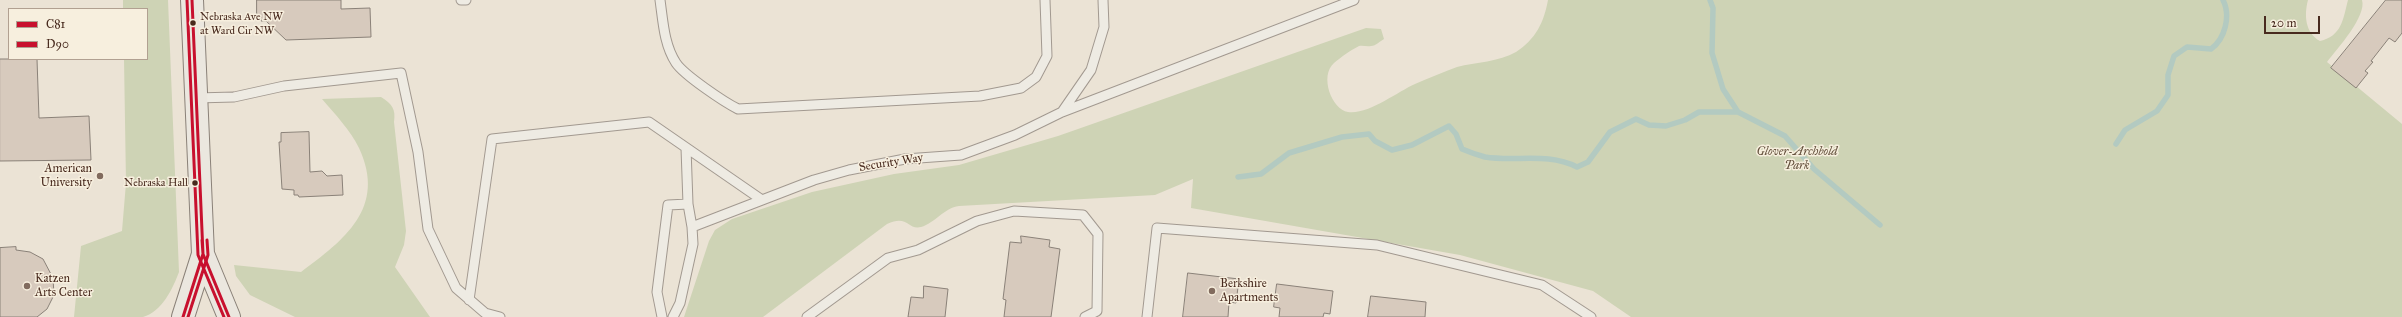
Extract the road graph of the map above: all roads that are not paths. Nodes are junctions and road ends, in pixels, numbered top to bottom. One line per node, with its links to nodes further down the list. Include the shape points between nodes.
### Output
1 (192, 0): 8 (main road)
2 (461, 0): 3 (lane)
3 (466, 0)
4 (660, 0): 5 (lane, via 665,36 676,63 722,101 738,109 980,96 1021,88 1036,77 1047,56)
5 (1045, 0)
6 (1103, 0): 9 (lane, Security Way, via 1104,27 1091,70)
7 (1354, 0): 9 (lane)
8 (196, 98): 14 (main road); 15 (lane, via 234,97 284,86 401,73 418,152 428,229 456,288)
9 (1062, 112): 11 (lane, Security Way, via 1015,135 961,155 905,159 849,170)
10 (686, 148): 11 (lane); 12 (lane); 15 (lane, via 649,122 492,139)
11 (762, 200): 13 (lane, Security Way)
12 (688, 204): 13 (lane); 19 (lane, via 668,205 657,292)
13 (692, 227): 20 (lane, via 693,244 680,302)
14 (203, 254): 16 (main road); 17 (main road)
15 (469, 300): 18 (lane, via 485,313)
16 (183, 317)
17 (229, 317)
18 (500, 317)
19 (662, 317)
20 (673, 317)
21 (807, 317): 22 (lane, via 888,258 918,250 976,221 1014,211 1083,215 1098,234 1097,312)
22 (1085, 317)
23 (1147, 317): 24 (lane, via 1157,228 1377,245 1542,285)
24 (1591, 317)

